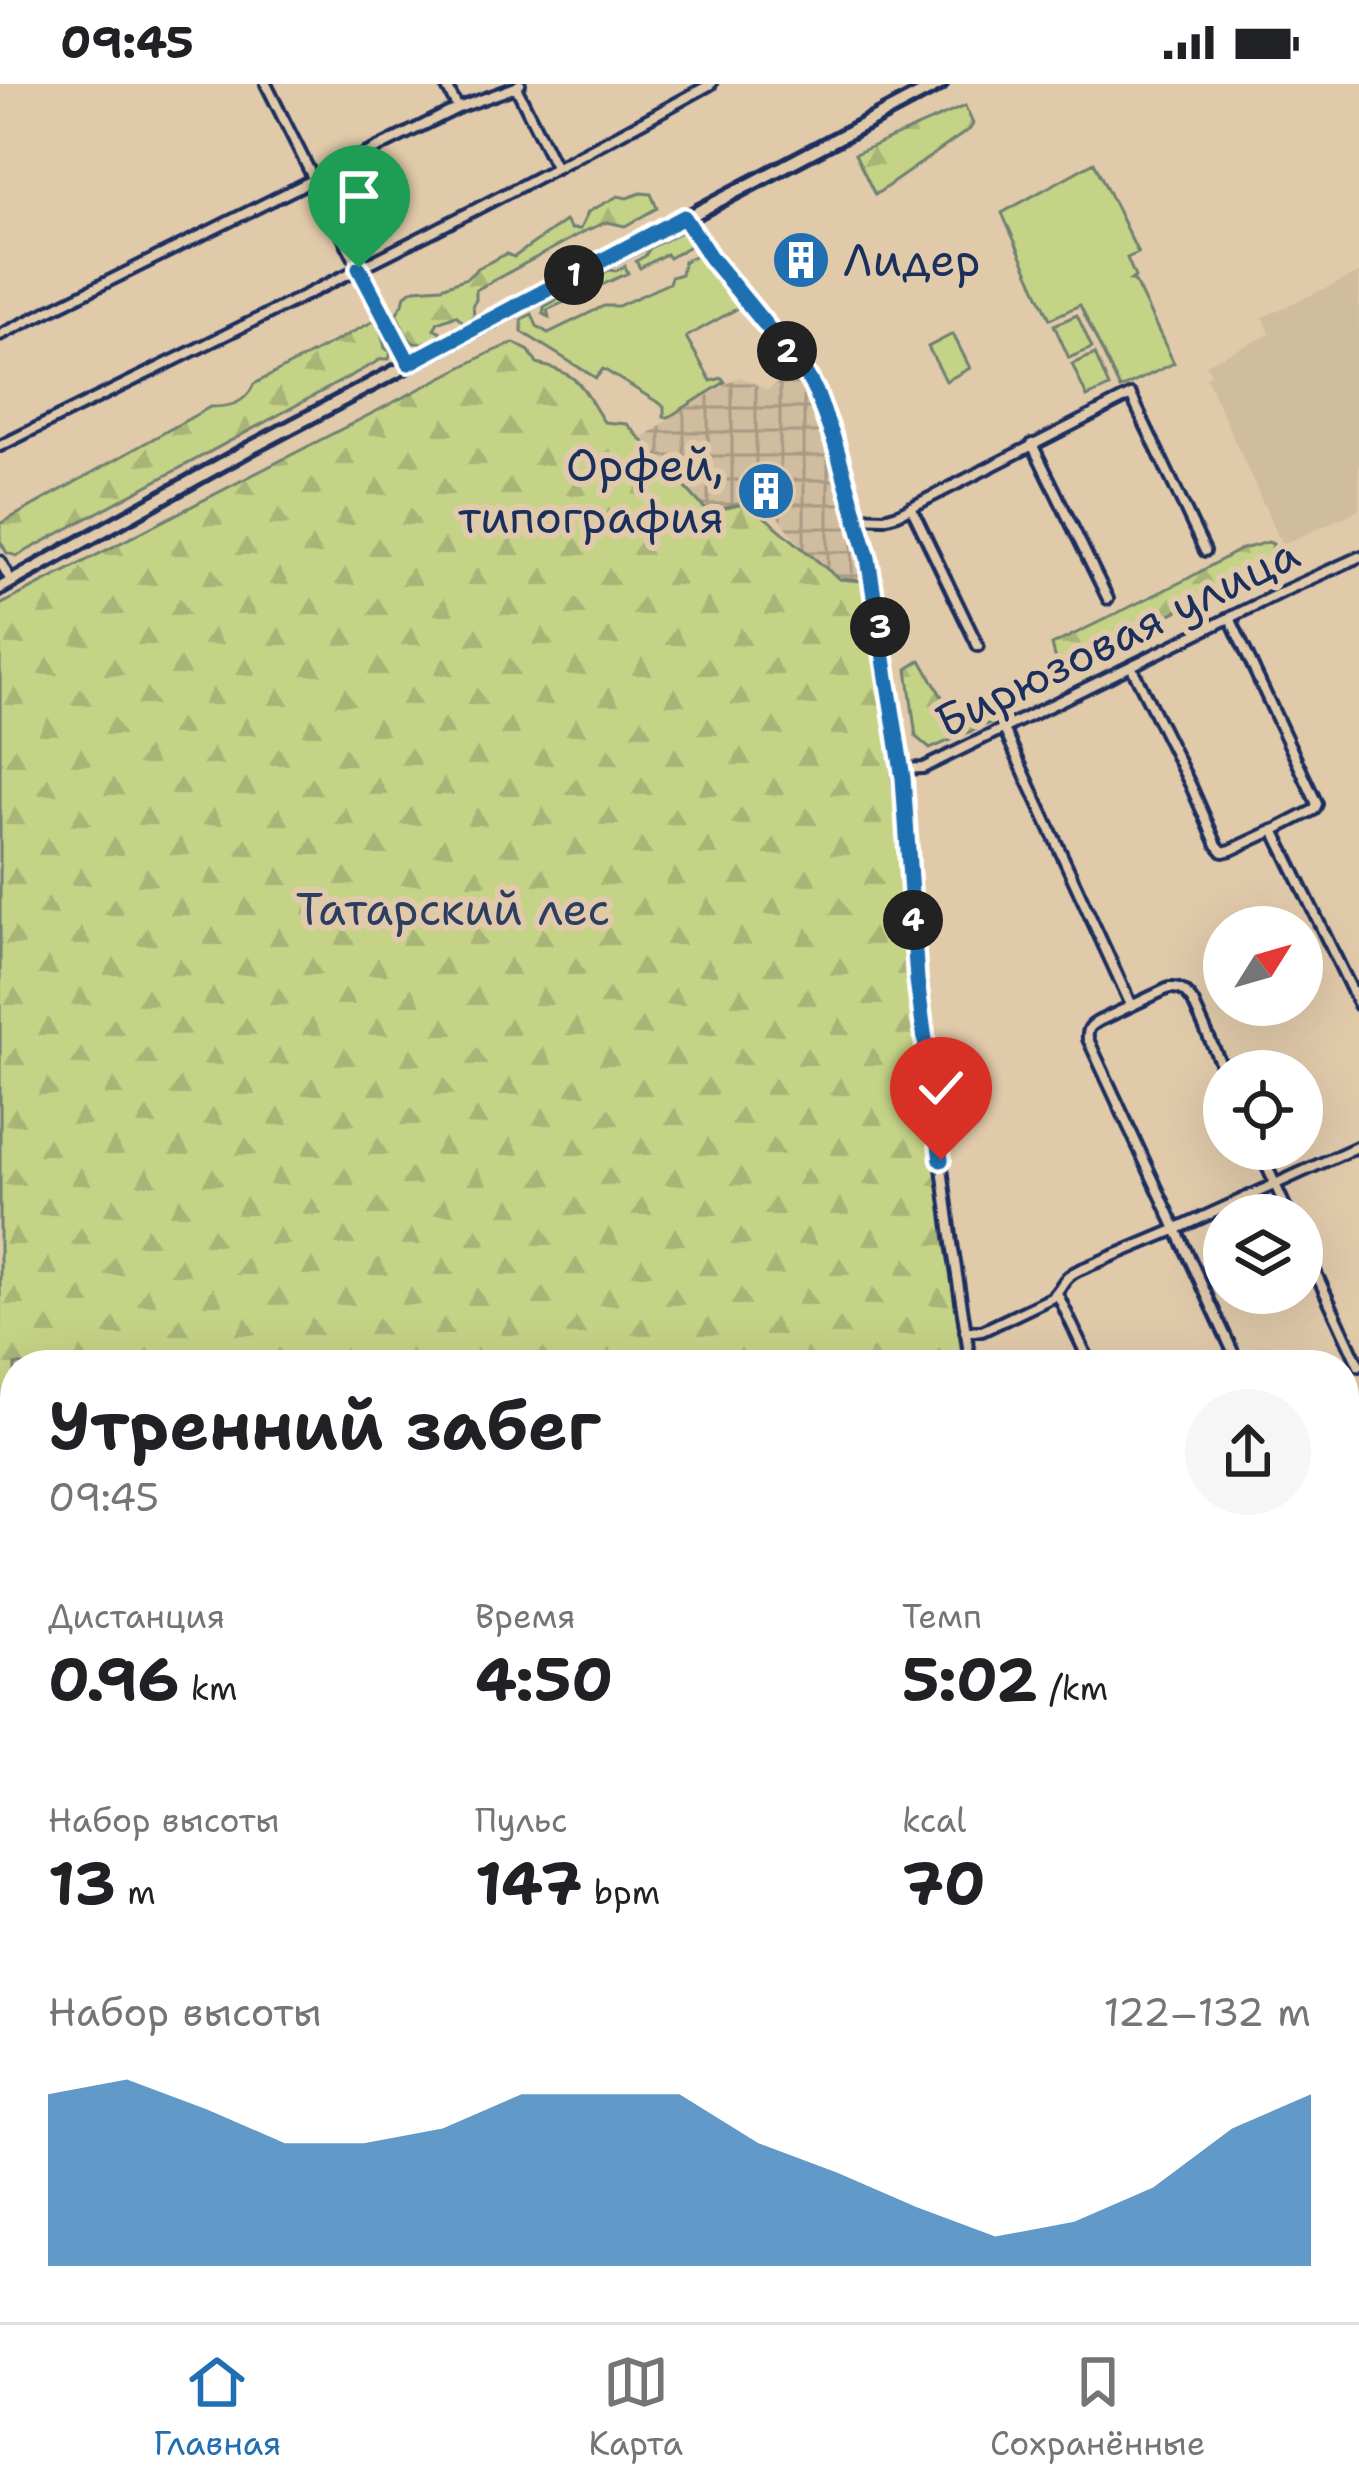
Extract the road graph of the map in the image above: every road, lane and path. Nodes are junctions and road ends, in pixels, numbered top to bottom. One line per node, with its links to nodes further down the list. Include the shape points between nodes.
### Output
1 (266, 84): 8 (street)
2 (445, 84): 6 (street)
3 (711, 84): 7 (street)
4 (940, 84): 9 (main road)
5 (518, 85): 6 (street); 7 (street)
6 (458, 108): 8 (street)
7 (556, 169): 10 (street)
8 (314, 180): 10 (street); 11 (street)
9 (684, 217): 12 (main road); 16 (street, via 806,374)
10 (359, 268): 12 (street); 14 (street)
11 (0, 335)
12 (409, 363): 20 (main road)
13 (1032, 444): 15 (street); 17 (street, via 1131,395); 21 (street)
14 (0, 446)
15 (911, 507): 16 (street); 23 (street)
16 (856, 518): 26 (street)
17 (1205, 551)
18 (1359, 557): 22 (street, Бирюзовая улица)
19 (0, 561): 20 (street)
20 (6, 585)
21 (1108, 598)
22 (1230, 618): 24 (street, Бирюзовая улица); 27 (street, via 1317,804)
23 (978, 646)
24 (1131, 666): 25 (street, Бирюзовая улица); 27 (street, via 1223,852)
25 (1004, 728): 26 (street, Бирюзовая улица, via 923,768); 28 (street)
26 (901, 769): 38 (street, via 917,980)
27 (1274, 830): 29 (street)
28 (1131, 1005): 30 (street, via 1182,989); 35 (street, via 1090,1025 1088,1039)
29 (1359, 1005)
30 (1215, 1050)
31 (1359, 1146): 33 (street)
32 (1268, 1170): 33 (street)
33 (1274, 1184): 34 (street); 35 (street)
34 (1279, 1194)
35 (1177, 1229): 37 (street, via 1066,1276); 41 (street)
36 (1323, 1288): 42 (street)
37 (1057, 1293): 38 (street, via 982,1331); 40 (street)
38 (964, 1331): 39 (street)
39 (968, 1350)
40 (1083, 1350)
41 (1232, 1350)
42 (1352, 1350)

